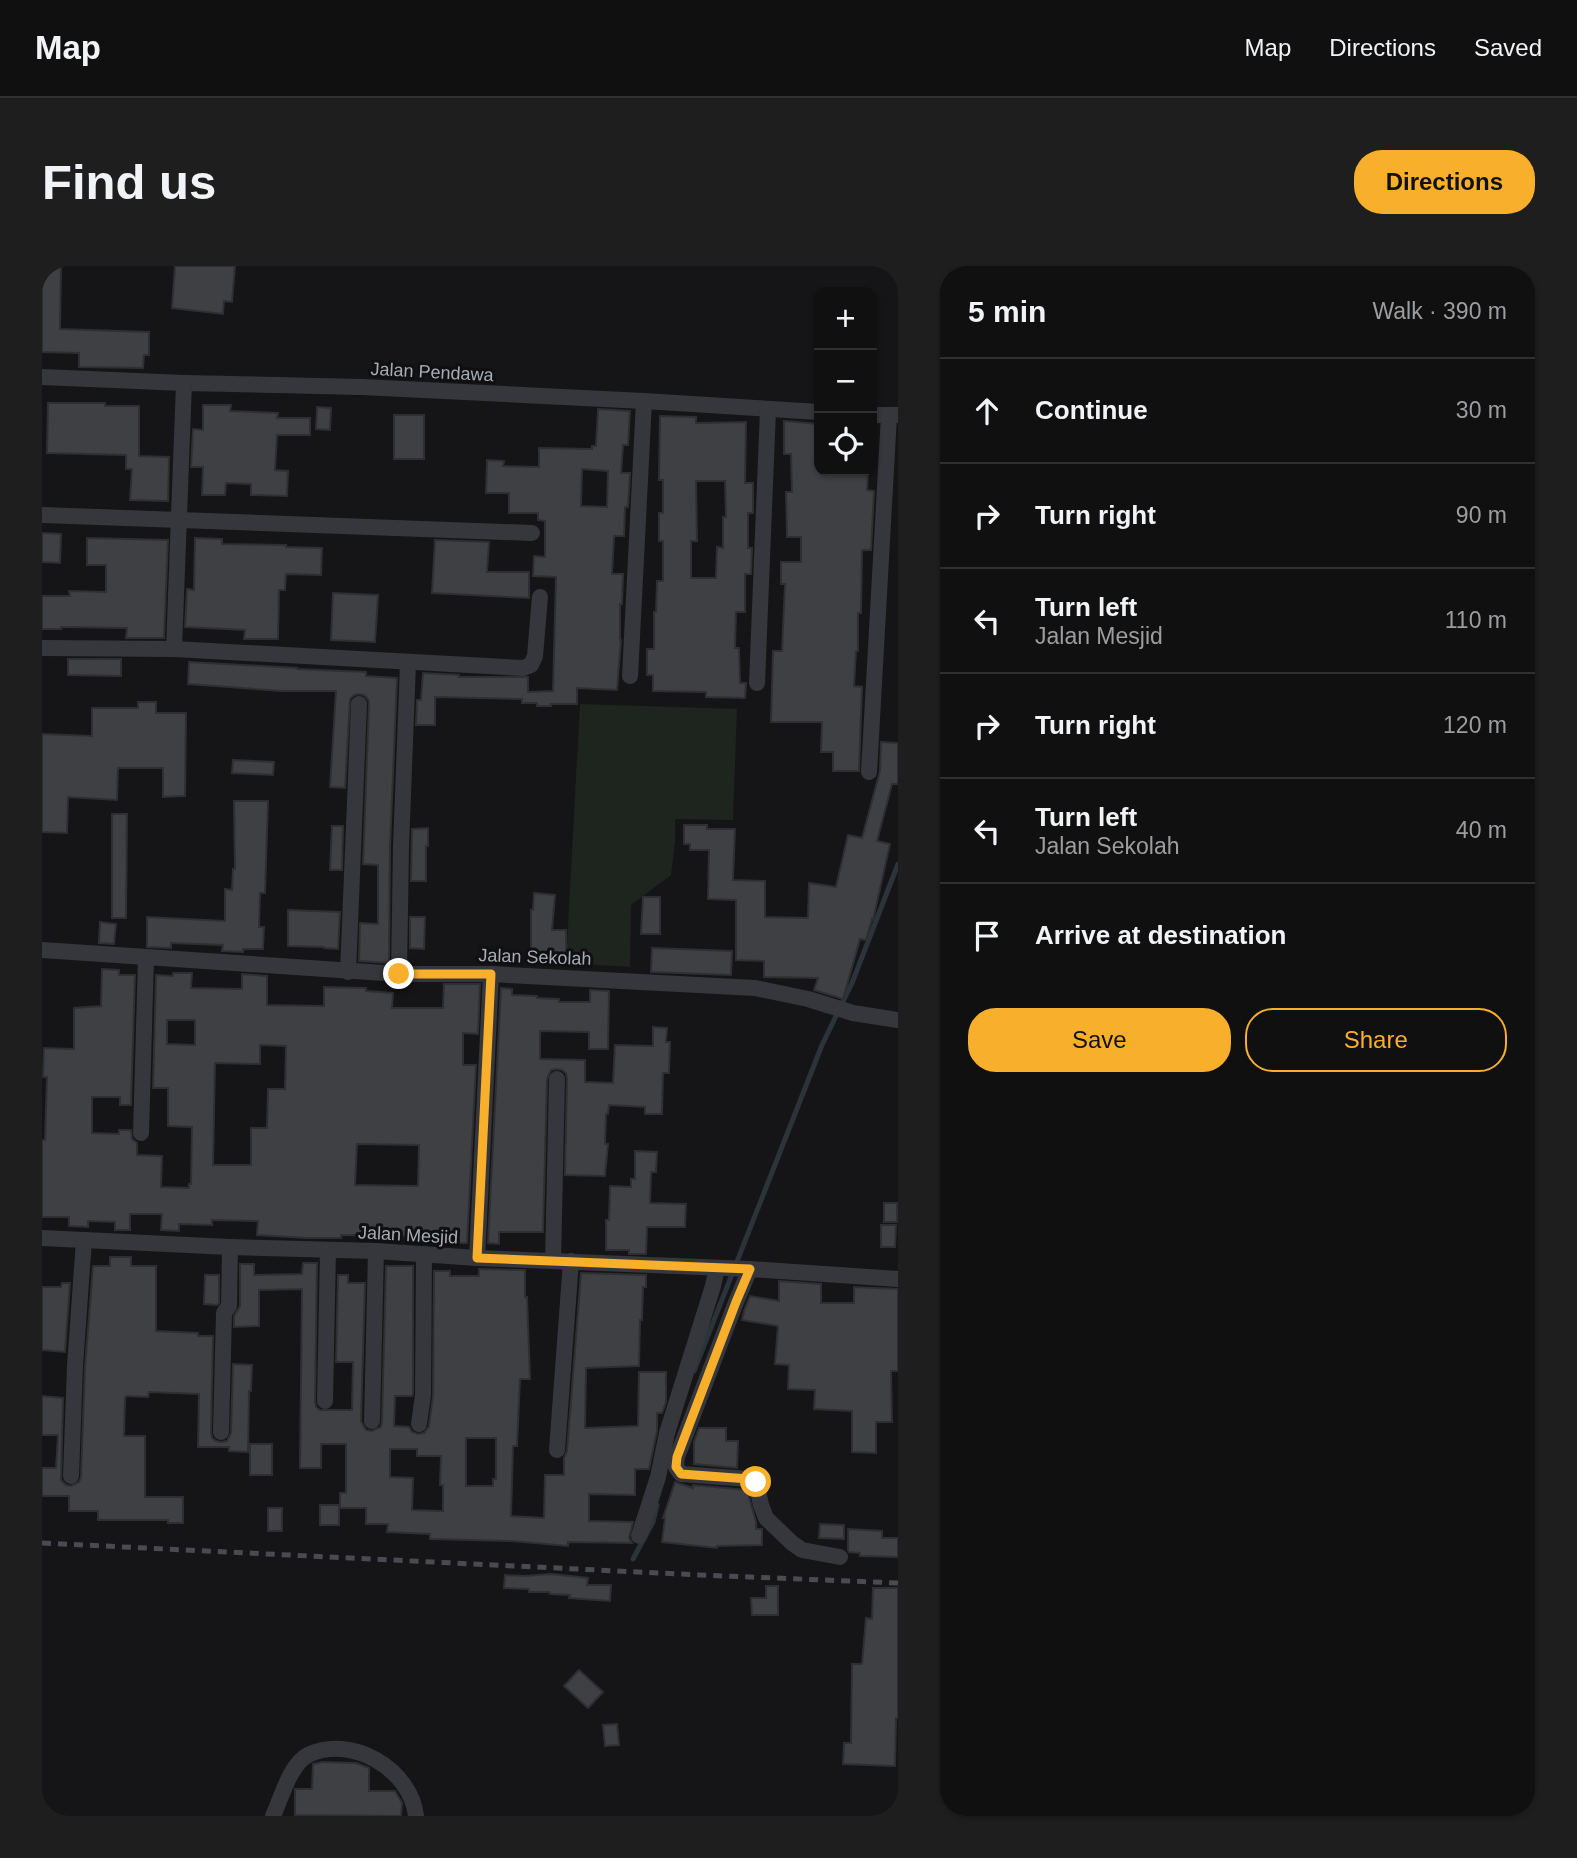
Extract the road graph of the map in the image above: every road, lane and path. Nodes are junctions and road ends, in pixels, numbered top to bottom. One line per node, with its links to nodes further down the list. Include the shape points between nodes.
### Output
1 (42, 377): 2 (street, Jalan Pendawa)
2 (184, 383): 3 (street, Jalan Pendawa); 8 (street)
3 (644, 401): 4 (street, Jalan Pendawa); 14 (street)
4 (768, 409): 5 (street, Jalan Pendawa); 15 (street)
5 (814, 412)
6 (893, 416): 17 (street)
7 (42, 516): 8 (street)
8 (180, 521): 9 (street); 12 (street)
9 (532, 533)
10 (540, 597): 13 (street, via 531,665)
11 (42, 648): 12 (street)
12 (174, 649): 13 (street)
13 (408, 663): 21 (street)
14 (630, 676)
15 (757, 683)
16 (359, 705): 20 (street)
17 (869, 772)
18 (42, 950): 19 (street, Jalan Sekolah)
19 (146, 958): 20 (street, Jalan Sekolah); 25 (street)
20 (348, 972): 21 (street, Jalan Sekolah)
21 (399, 974): 22 (street, Jalan Sekolah)
22 (491, 974): 23 (street, Jalan Sekolah, via 755,988); 32 (street)
23 (898, 1020)
24 (557, 1079): 33 (street)
25 (141, 1133)
26 (42, 1238): 27 (street, Jalan Mesjid)
27 (84, 1240): 28 (street, Jalan Mesjid); 43 (street)
28 (230, 1247): 29 (street, Jalan Mesjid); 41 (street)
29 (328, 1250): 30 (street, Jalan Mesjid); 38 (street)
30 (376, 1251): 31 (street, Jalan Mesjid); 39 (street)
31 (425, 1254): 32 (street, Jalan Mesjid); 40 (street)
32 (477, 1258): 33 (street, Jalan Mesjid)
33 (553, 1261): 34 (street, Jalan Mesjid)
34 (571, 1261): 35 (street, Jalan Mesjid); 42 (street)
35 (720, 1268): 36 (street, Jalan Mesjid); 44 (street)
36 (747, 1269): 37 (street, Jalan Mesjid); 45 (street, via 676,1467 681,1474 756,1482 766,1517 792,1544)
37 (898, 1279)
38 (326, 1401)
39 (372, 1421)
40 (419, 1424)
41 (221, 1432)
42 (557, 1450)
43 (71, 1476)
44 (639, 1536)
45 (840, 1557)
46 (273, 1816): 47 (street, via 298,1763 307,1755 347,1749 370,1756 394,1775 411,1797)
47 (416, 1816)

